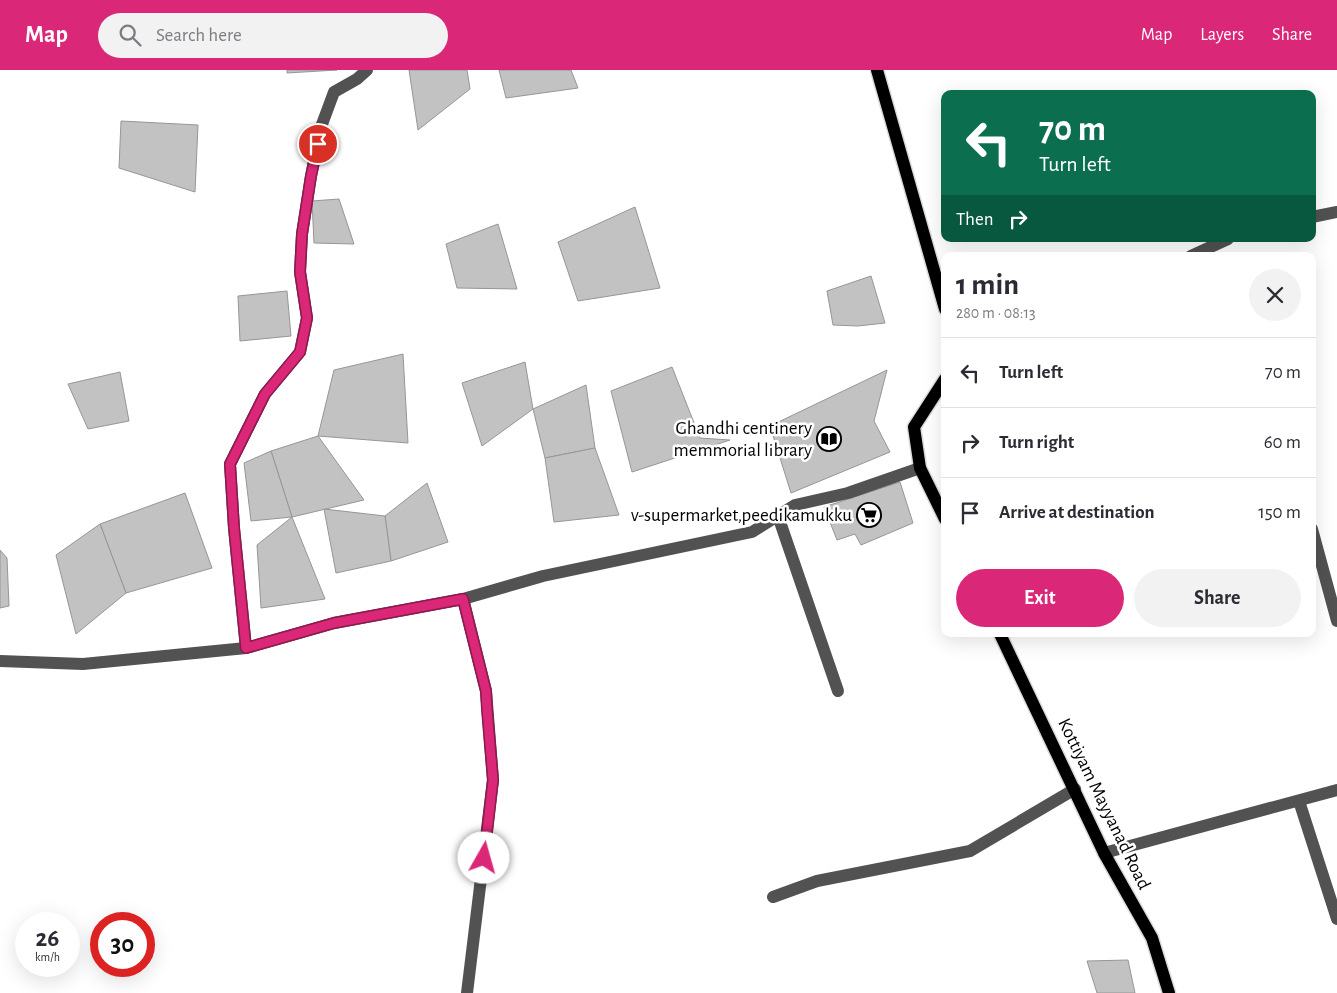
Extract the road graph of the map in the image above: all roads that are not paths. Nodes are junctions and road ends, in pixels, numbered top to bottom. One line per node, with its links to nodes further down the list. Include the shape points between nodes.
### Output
1 (367, 70): 16 (street, via 334,92 321,127 302,234 300,272 307,318 300,352 265,394 230,464)
2 (877, 70): 7 (main road)
3 (1337, 212): 4 (street)
4 (1316, 216)
5 (1221, 242): 6 (street)
6 (1200, 252)
7 (941, 295)
8 (941, 385): 9 (main road, via 914,427)
9 (920, 468): 10 (main road); 11 (street, via 848,493 795,505)
10 (941, 511)
11 (778, 516): 13 (street, via 752,532 543,576); 18 (street)
12 (1316, 544): 14 (street)
13 (463, 599): 16 (street, via 334,623); 25 (street, via 486,691 493,780)
14 (1337, 622)
15 (1001, 637): 19 (main road, Kottiyam Mayyanad Road)
16 (246, 648): 17 (street, via 83,664)
17 (0, 661)
18 (838, 691)
19 (1075, 789): 22 (main road, Kottiyam Mayyanad Road); 23 (street, via 970,851 818,881)
20 (1337, 790): 21 (street)
21 (1299, 801): 22 (street); 24 (street)
22 (1104, 853): 26 (main road, Kottiyam Mayyanad Road, via 1152,938)
23 (773, 898)
24 (1337, 919)
25 (467, 993)
26 (1170, 993)

